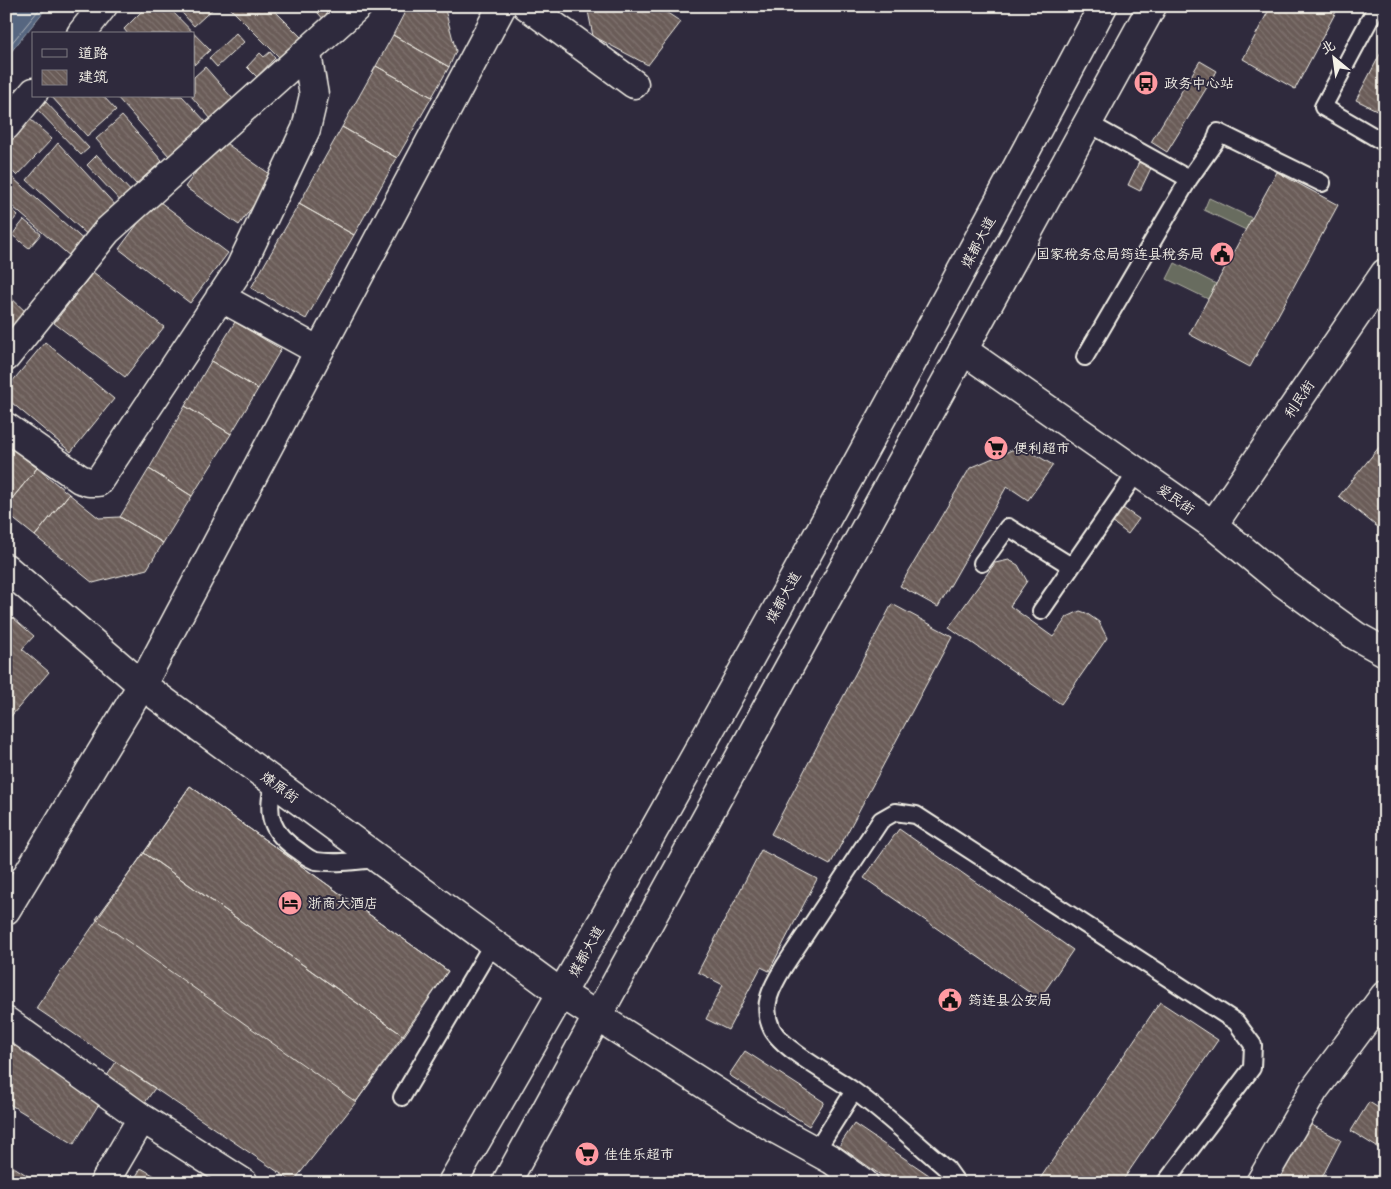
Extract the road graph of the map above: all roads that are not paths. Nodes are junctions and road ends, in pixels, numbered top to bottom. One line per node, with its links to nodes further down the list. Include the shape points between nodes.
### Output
1 (103, 6): 8 (street)
2 (358, 6): 9 (street)
3 (502, 6): 21 (street)
4 (527, 6): 10 (street)
5 (1103, 6): 19 (street, 煤都大道)
6 (1152, 6): 12 (street)
7 (1376, 6): 14 (lane, via 1323,107)
8 (83, 32)
9 (307, 54): 18 (street, via 314,94 306,129 240,268); 22 (street, via 107,231)
10 (634, 84)
11 (32, 94): 13 (street)
12 (1088, 124): 15 (lane); 20 (street)
13 (6, 126)
14 (1385, 143)
15 (1190, 180): 16 (lane, via 1218,132); 23 (lane)
16 (1322, 183)
17 (1385, 273): 26 (street, 利民街)
18 (220, 297): 21 (street); 24 (street, via 98,482 80,479)
19 (932, 328): 20 (street, 爱民街); 37 (street, 煤都大道)
20 (963, 350): 25 (street, 爱民街); 39 (street)
21 (319, 351): 32 (street)
22 (6, 357)
23 (1085, 357)
24 (6, 427)
25 (1136, 472): 26 (street, 爱民街); 28 (lane)
26 (1213, 525): 31 (street, 爱民街, via 1311,604)
27 (982, 563): 28 (lane, via 1008,526)
28 (1071, 566): 30 (lane)
29 (6, 568): 32 (street, 燎原街)
30 (1040, 611)
31 (1385, 652)
32 (142, 685): 33 (street, 燎原街); 35 (street)
33 (274, 782): 34 (street, 燎原街); 34 (lane, via 270,798 272,822 282,839 313,861)
34 (378, 859): 36 (street, 燎原街)
35 (6, 910)
36 (493, 943): 37 (street, 燎原街); 42 (lane)
37 (562, 994): 39 (street, 燎原街); 47 (street, 煤都大道)
38 (1385, 996): 52 (street, via 1314,1090)
39 (597, 1016): 44 (street, 燎原街, via 770,1126); 48 (street)
40 (6, 1021): 43 (street)
41 (854, 1091): 44 (lane); 50 (lane, via 947,1169); 51 (lane, via 788,1046 772,1029 766,1008 771,989 785,965 880,820 895,812 916,815 1236,1022 1253,1045 1252,1068)
42 (402, 1097)
43 (142, 1118): 45 (street); 46 (street)
44 (816, 1151): 49 (street, 燎原街)
45 (104, 1183)
46 (244, 1183)
47 (452, 1183)
48 (506, 1183)
49 (864, 1183)
50 (956, 1183)
51 (1165, 1183)
52 (1260, 1183)

